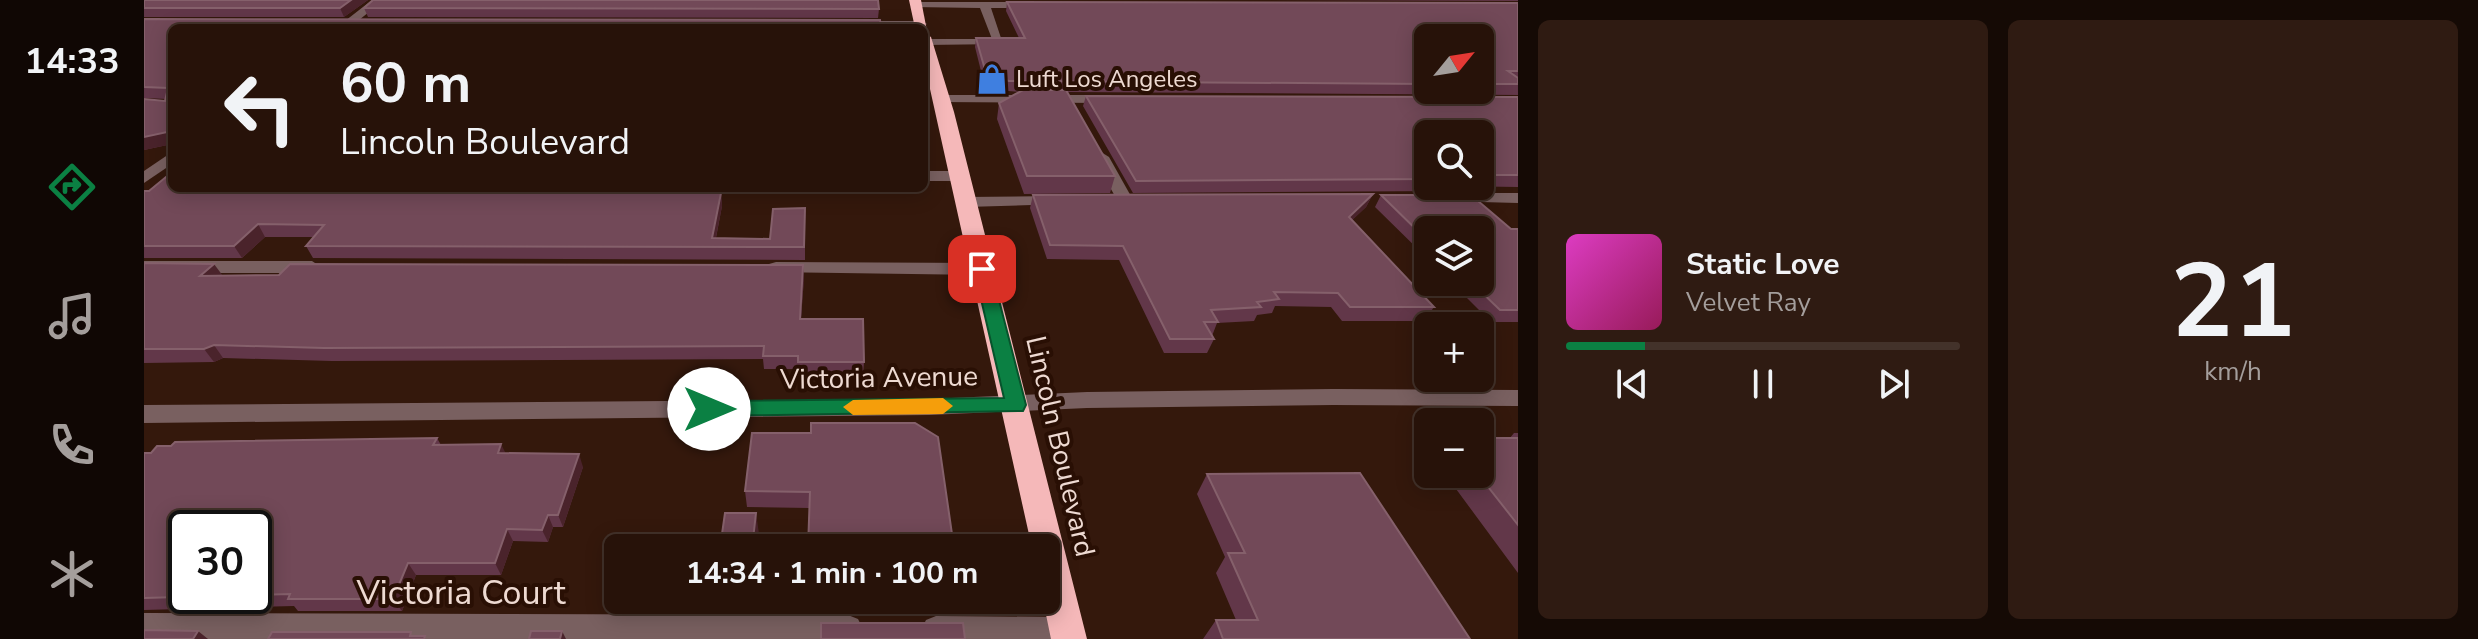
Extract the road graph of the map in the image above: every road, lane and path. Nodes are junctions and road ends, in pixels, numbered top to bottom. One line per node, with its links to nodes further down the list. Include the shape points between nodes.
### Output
1 (379, 0): 6 (street)
2 (916, 2): 3 (street); 8 (highway, Lincoln Boulevard)
3 (984, 5): 4 (street); 9 (street, via 999,42)
4 (1047, 5)
5 (375, 23): 7 (street)
6 (343, 24)
7 (358, 24)
8 (921, 24)
9 (928, 34)
10 (928, 50): 12 (highway, Lincoln Boulevard)
11 (1130, 99): 12 (street, via 1071,104)
12 (943, 102): 13 (street); 19 (highway, Lincoln Boulevard)
13 (928, 104)
14 (1096, 148): 22 (street)
15 (168, 160): 17 (street)
16 (168, 174): 17 (street)
17 (146, 175)
18 (928, 176): 19 (street)
19 (959, 176): 24 (highway, Lincoln Boulevard)
20 (1494, 198): 21 (street)
21 (1518, 198)
22 (1125, 199)
23 (1079, 201): 24 (street)
24 (966, 202): 28 (highway, Lincoln Boulevard)
25 (144, 267): 26 (street)
26 (335, 267)
27 (750, 268): 28 (street)
28 (982, 269): 30 (highway, Lincoln Boulevard)
29 (1518, 398): 30 (street, Victoria Avenue, via 1087,400)
30 (1016, 405): 31 (street, Victoria Avenue); 35 (highway, Lincoln Boulevard)
31 (144, 414)
32 (144, 627): 33 (street, Victoria Court)
33 (871, 629)
34 (903, 630): 35 (street)
35 (1068, 635)

